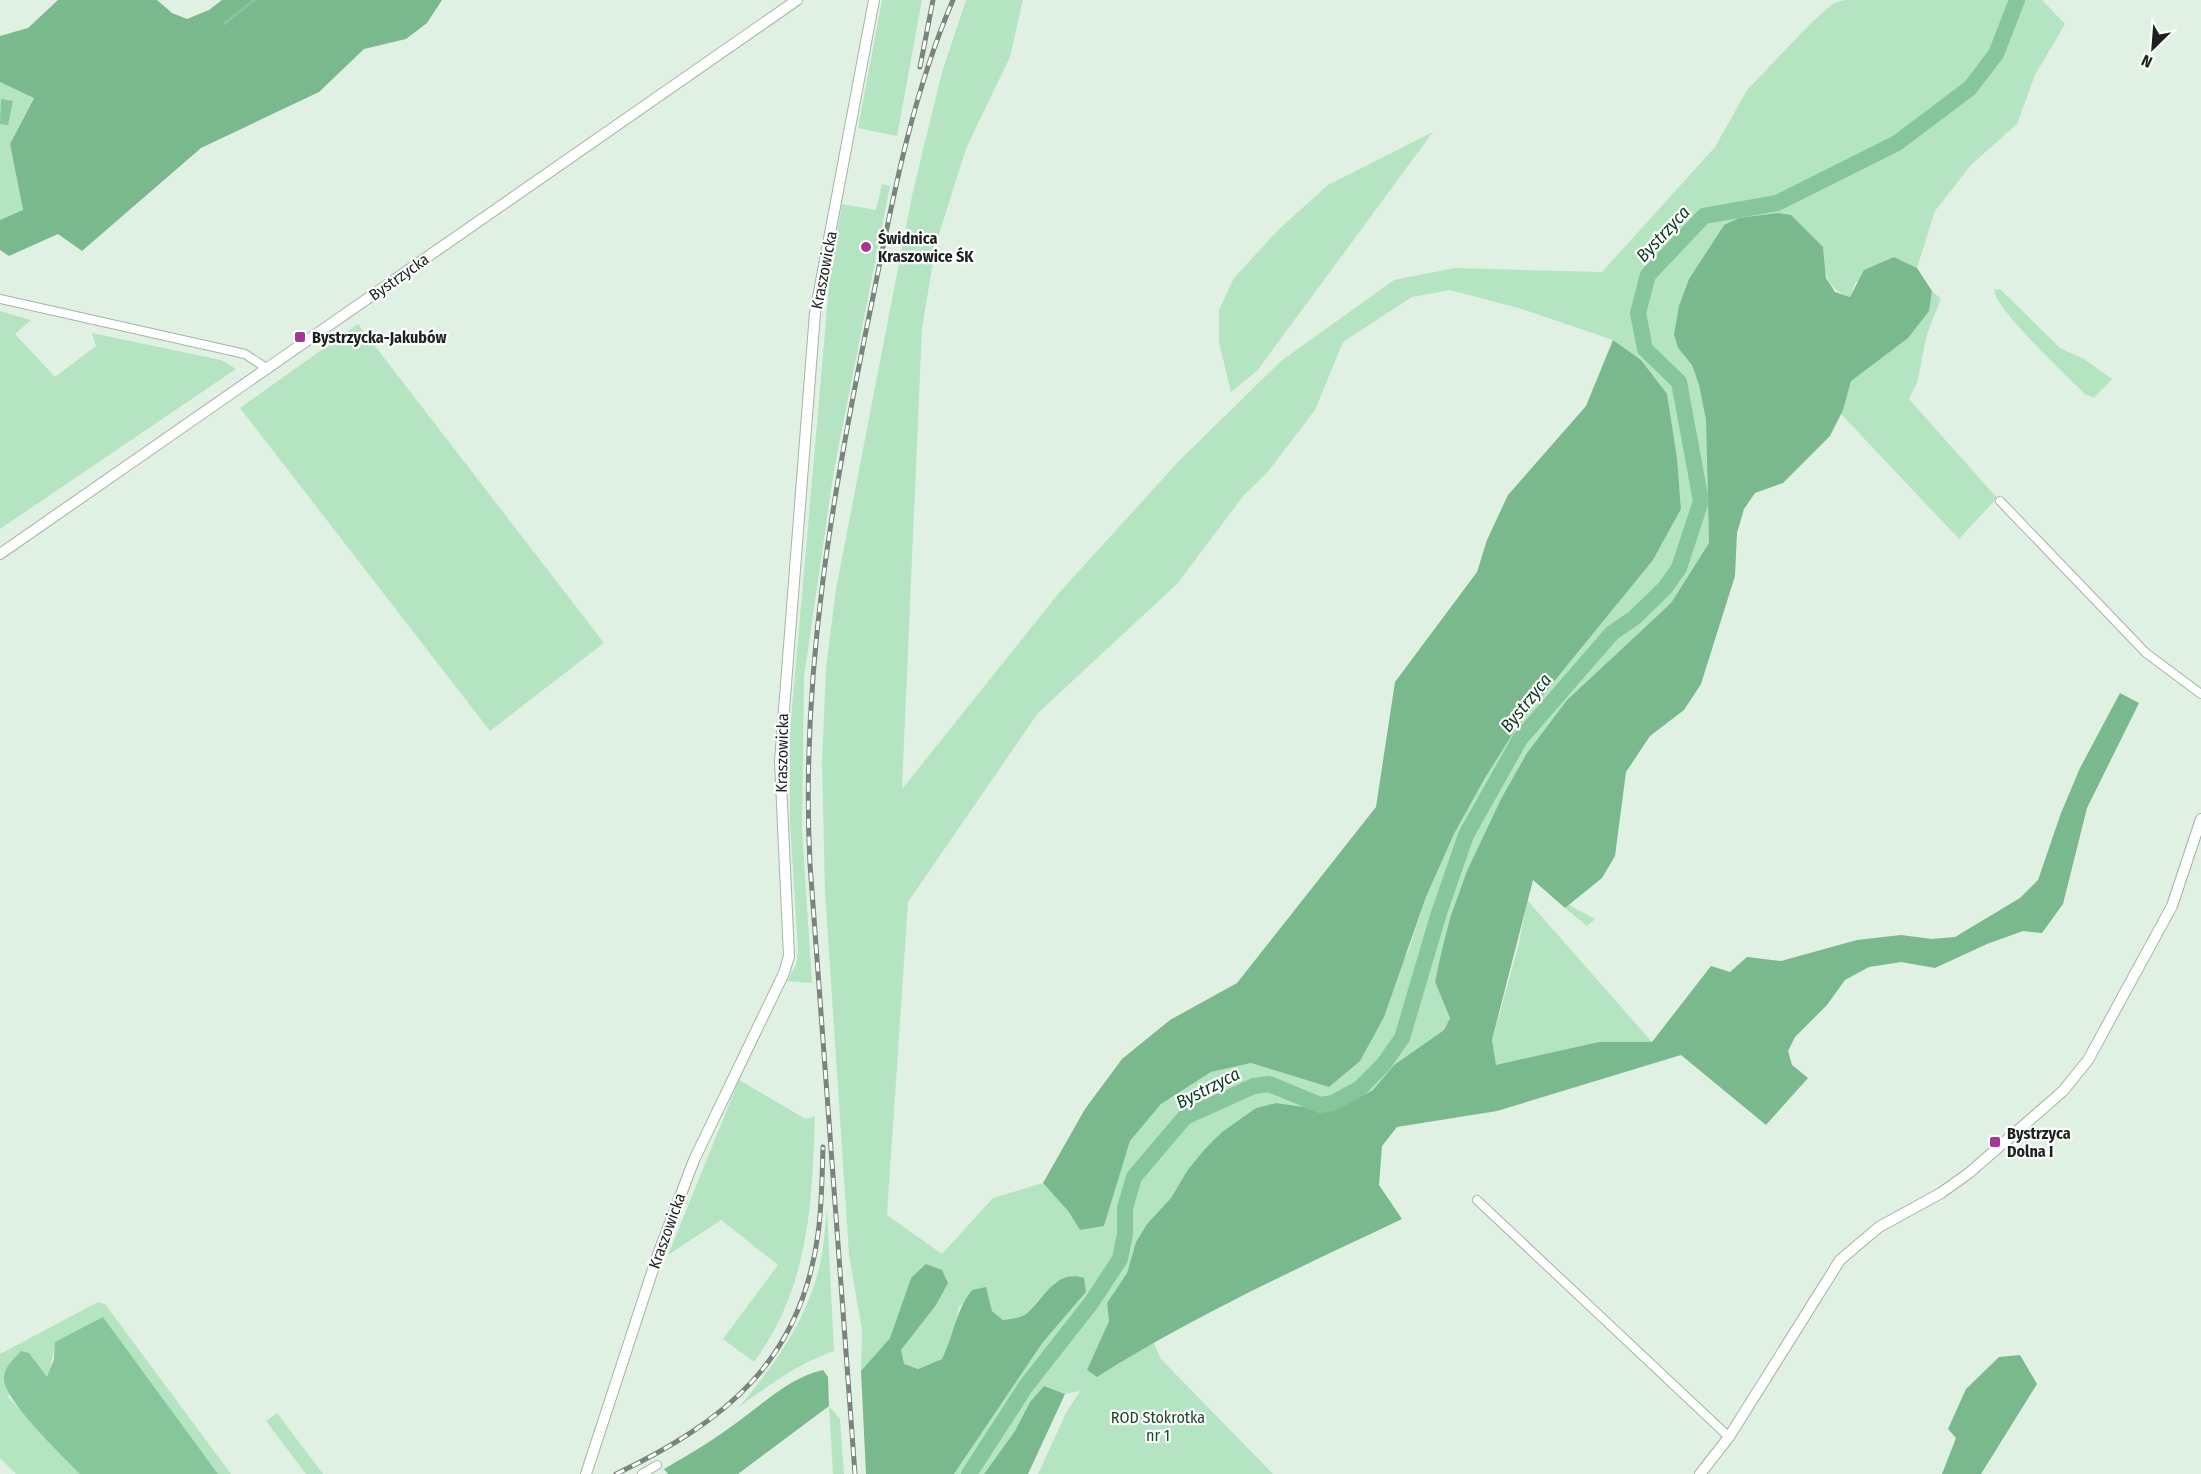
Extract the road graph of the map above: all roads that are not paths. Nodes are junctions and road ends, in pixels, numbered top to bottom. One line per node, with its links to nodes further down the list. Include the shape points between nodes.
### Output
1 (797, 0): 4 (street, Bystrzycka)
2 (874, 0): 12 (street, Kraszowicka, via 815,313 780,761 789,956 697,1151 657,1257)
3 (0, 299): 4 (street, via 245,354)
4 (268, 369): 6 (street, Bystrzycka)
5 (2000, 501): 7 (street, via 2146,653)
6 (0, 554)
7 (2201, 694)
8 (2201, 819): 10 (street, via 2172,906 2088,1060 2063,1091 1969,1173 1879,1227 1840,1260)
9 (1477, 1200): 10 (street)
10 (1729, 1437): 14 (street)
11 (657, 1465): 13 (street)
12 (586, 1474)
13 (642, 1474)
14 (1701, 1474)

